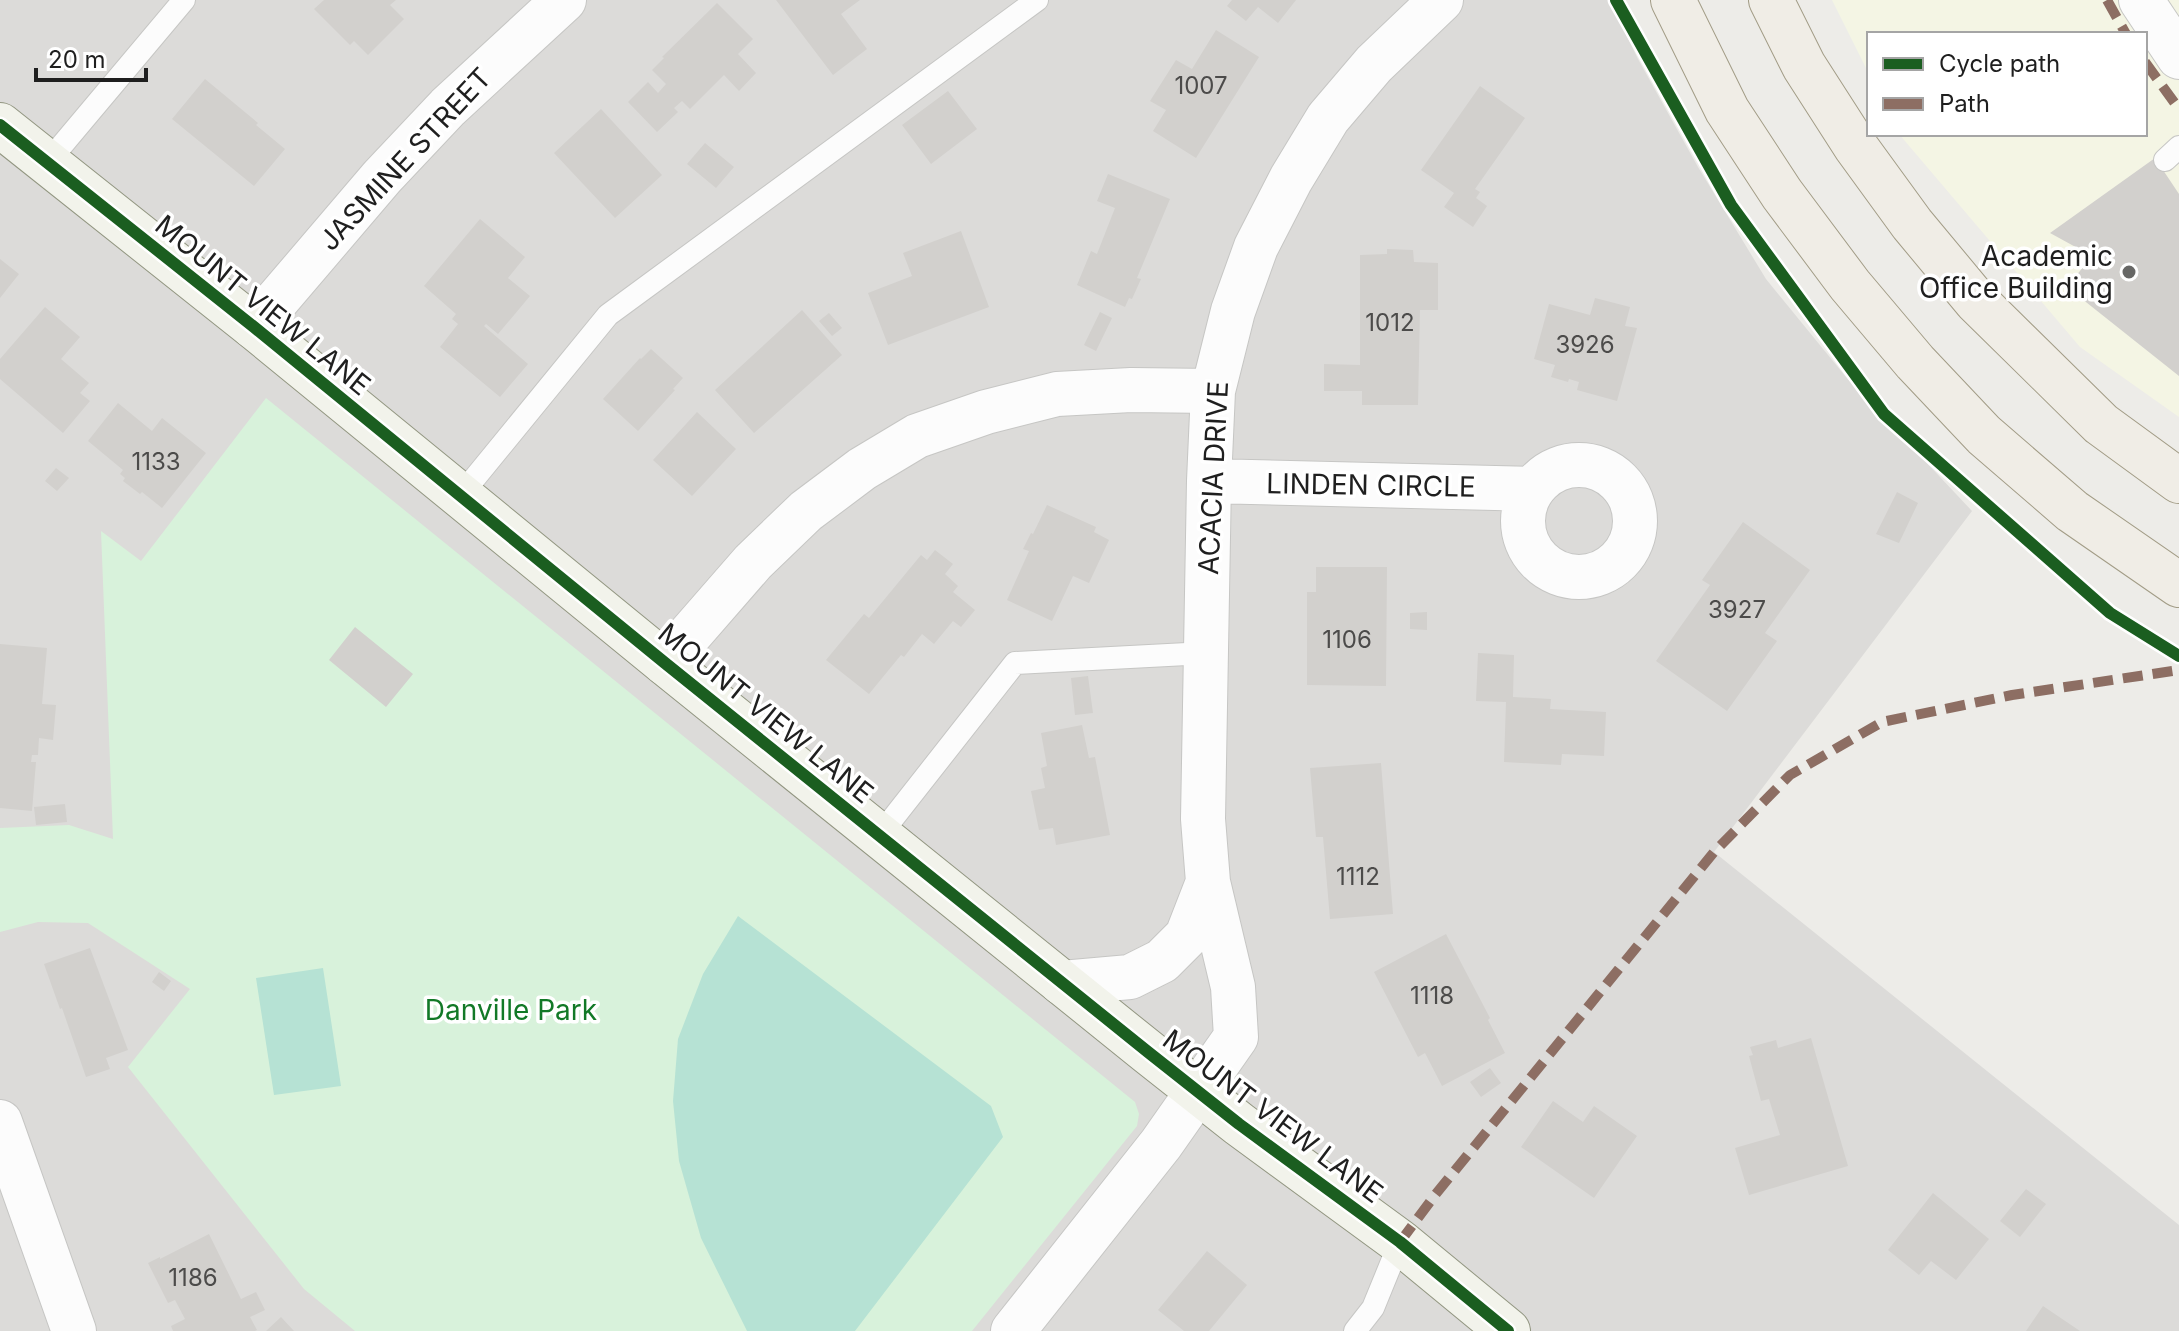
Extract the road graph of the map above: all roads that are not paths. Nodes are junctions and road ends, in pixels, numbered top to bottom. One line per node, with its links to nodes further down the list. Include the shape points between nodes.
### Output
1 (184, 0): 10 (lane)
2 (564, 0): 11 (street, JASMINE STREET, via 448,107)
3 (1037, 0): 16 (lane, via 608,315)
4 (1441, 0): 12 (street, ACACIA DRIVE, via 1374,64 1328,118 1291,179 1256,247)
5 (1673, 0): 17 (main road, via 1727,110 1782,194 1915,362 1984,435 2072,511)
6 (1771, 0): 14 (main road, via 1804,66 1856,147 1967,290 2101,424)
7 (2141, 0): 8 (street)
8 (2179, 57)
9 (0, 125): 10 (street, MOUNT VIEW LANE)
10 (47, 163): 11 (street, MOUNT VIEW LANE)
11 (254, 327): 16 (street, MOUNT VIEW LANE)
12 (1213, 391): 13 (street, ACACIA DRIVE); 19 (street, via 1057,394 917,436 806,511 753,562)
13 (1209, 481): 15 (street, LINDEN CIRCLE); 18 (street, ACACIA DRIVE)
14 (2179, 481)
15 (1532, 489)
16 (460, 496): 19 (street, MOUNT VIEW LANE)
17 (2179, 585)
18 (1206, 653): 20 (lane, via 1015,663); 21 (street, ACACIA DRIVE, via 1203,819)
19 (665, 663): 20 (street, MOUNT VIEW LANE)
20 (879, 836): 22 (street, MOUNT VIEW LANE)
21 (1208, 882): 22 (street, ACACIA DRIVE, via 1187,936 1162,961 1130,977); 23 (street, ACACIA DRIVE, via 1233,987 1236,1037)
22 (1062, 983): 23 (street, MOUNT VIEW LANE)
23 (1198, 1092): 25 (street, MOUNT VIEW LANE); 27 (street, ACACIA DRIVE)
24 (0, 1122): 26 (street)
25 (1400, 1242): 28 (lane, via 1373,1308); 29 (street, MOUNT VIEW LANE)
26 (74, 1331)
27 (1013, 1331)
28 (1355, 1331)
29 (1508, 1331)

